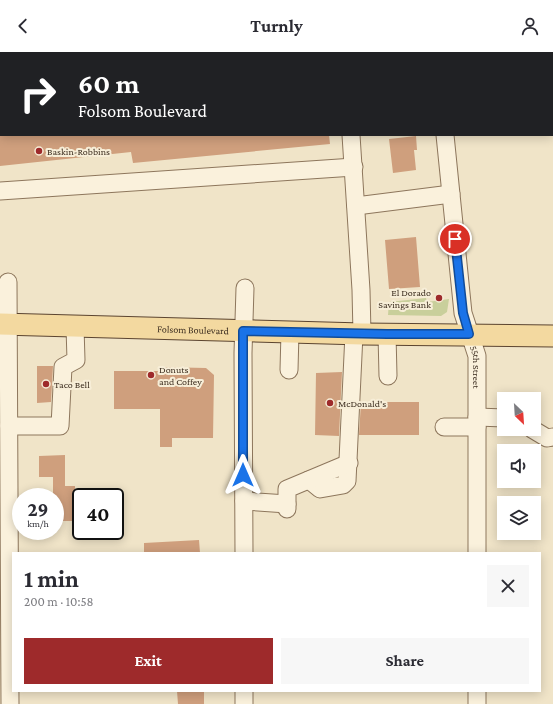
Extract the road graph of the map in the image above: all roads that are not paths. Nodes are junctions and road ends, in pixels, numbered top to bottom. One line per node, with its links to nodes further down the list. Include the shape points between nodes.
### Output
1 (351, 136): 3 (street)
2 (445, 136): 5 (street, 55th Street)
3 (354, 167): 4 (street); 6 (street)
4 (0, 191)
5 (451, 194): 6 (street); 15 (street, 55th Street, via 463,313)
6 (356, 206): 13 (street)
7 (8, 282): 9 (street)
8 (245, 288): 11 (street)
9 (4, 324): 10 (main road, Folsom Boulevard); 18 (street)
10 (75, 326): 11 (main road, Folsom Boulevard); 22 (street, via 76,360 63,366 60,426)
11 (243, 331): 12 (main road, Folsom Boulevard); 26 (street)
12 (290, 332): 13 (main road, Folsom Boulevard); 17 (street)
13 (358, 334): 14 (main road, Folsom Boulevard); 26 (street, via 347,481 343,486 320,489 309,480 287,500)
14 (387, 334): 15 (main road, Folsom Boulevard); 19 (street)
15 (469, 334): 16 (main road, Folsom Boulevard); 21 (street, 55th Street, via 477,356)
16 (553, 336)
17 (289, 370)
18 (4, 372): 22 (street)
19 (388, 376)
20 (497, 419): 21 (street)
21 (477, 422): 23 (street); 28 (street, 55th Street)
22 (9, 426): 31 (street)
23 (444, 427)
24 (541, 434): 25 (street, via 547,438)
25 (553, 437)
26 (244, 501): 27 (street)
27 (244, 552)
28 (477, 552)
29 (244, 692): 32 (street)
30 (477, 692): 33 (street)
31 (10, 704)
32 (244, 704)
33 (477, 704)

